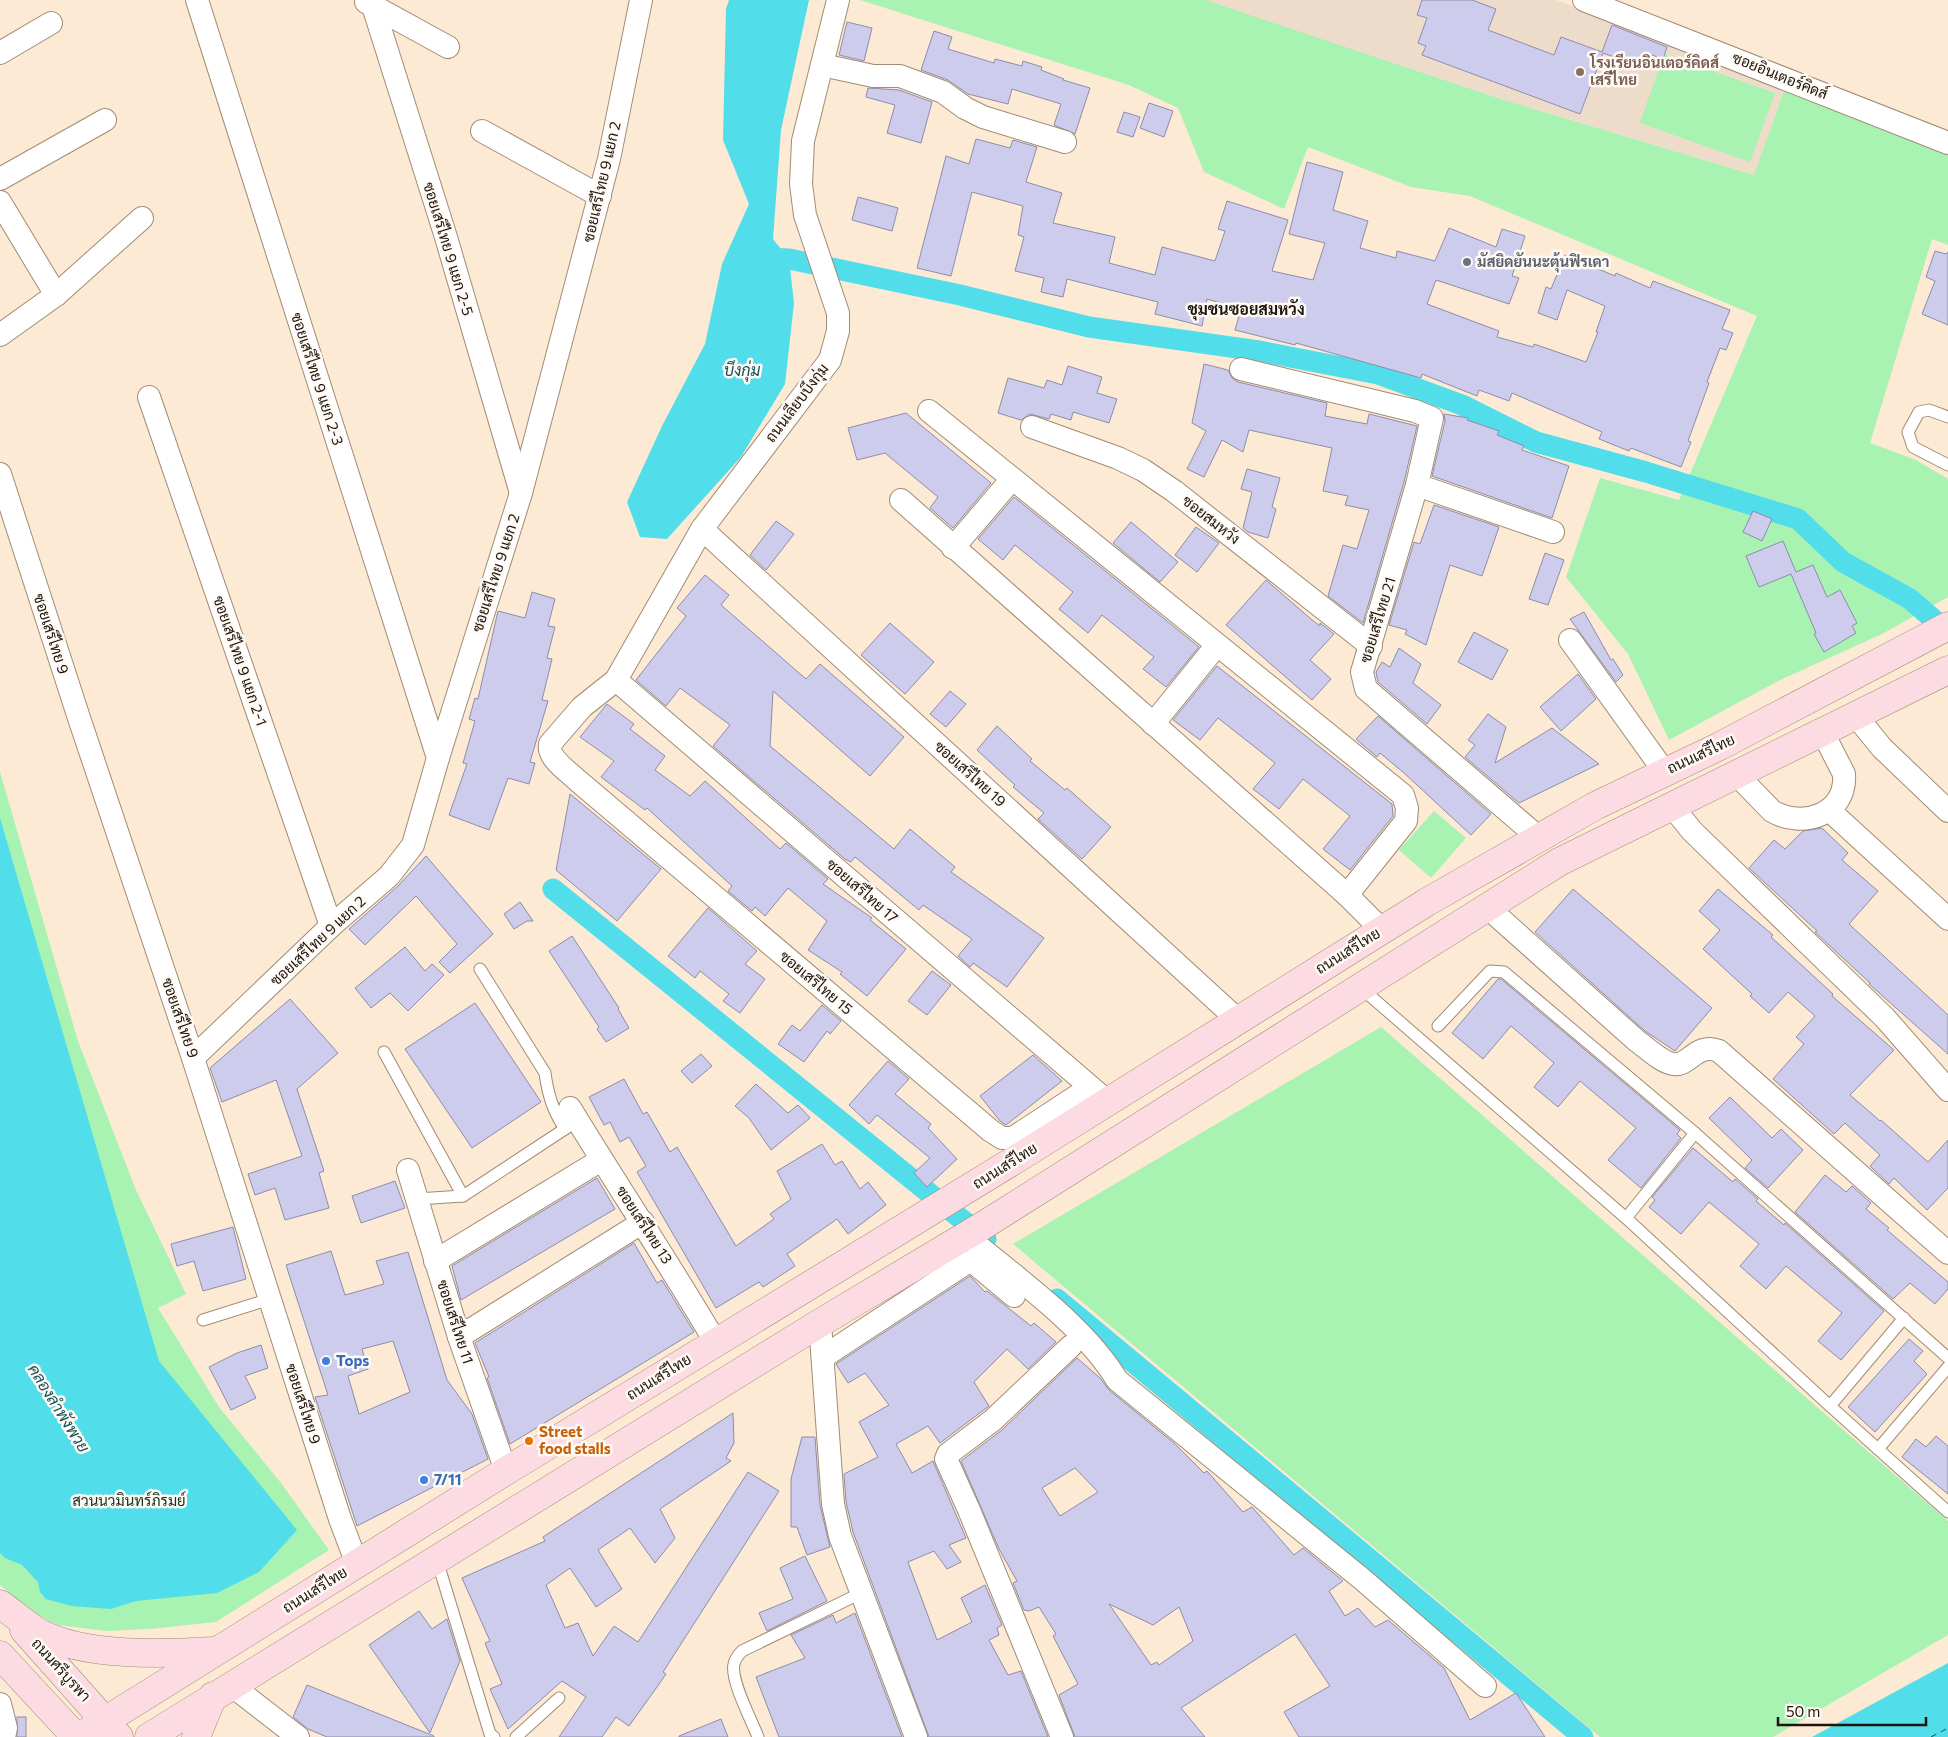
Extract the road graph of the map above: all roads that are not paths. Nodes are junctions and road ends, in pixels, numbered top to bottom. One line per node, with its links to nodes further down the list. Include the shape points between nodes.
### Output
1 (197, 0): 44 (street, ซอยเสรีไทย 9 แยก 2-3)
2 (641, 0): 15 (street, ซอยเสรีไทย 9 แยก 2)
3 (838, 0): 9 (street, ถนนเลียบบึงกุ่ม)
4 (1584, 0): 13 (street, ซอยอินเตอร์คิดส์)
5 (368, 3): 7 (street); 29 (street, ซอยเสรีไทย 9 แยก 2-5, via 445,234)
6 (51, 23): 8 (street)
7 (448, 47)
8 (0, 53)
9 (822, 65): 12 (street, via 872,76 900,76 943,92 983,117); 31 (street, ถนนเลียบบึงกุ่ม, via 803,141 801,184 805,216 838,313 838,331 830,360)
10 (105, 120): 14 (street)
11 (482, 131): 15 (street)
12 (1065, 142)
13 (1948, 143)
14 (0, 179)
15 (600, 196): 29 (street, ซอยเสรีไทย 9 แยก 2)
16 (0, 202): 18 (street)
17 (142, 218): 18 (street)
18 (56, 295): 19 (street)
19 (0, 336)
20 (1241, 369): 28 (street, ซอยเสรีไทย 21, via 1415,411 1432,418)
21 (149, 397): 54 (street, ซอยเสรีไทย 9 แยก 2-1)
22 (928, 411): 27 (street)
23 (1948, 417): 25 (lane, via 1929,410 1919,412 1908,432 1913,447)
24 (1032, 427): 37 (street, ซอยสมหวัง, via 1143,470)
25 (1948, 465)
26 (0, 474): 61 (street, ซอยเสรีไทย 9)
27 (1012, 479): 33 (street); 36 (street)
28 (1417, 485): 32 (street); 37 (street, ซอยเสรีไทย 21)
29 (522, 493): 44 (street, ซอยเสรีไทย 9 แยก 2)
30 (901, 500): 33 (street)
31 (702, 528): 39 (street, ถนนเลียบบึงกุ่ม); 58 (street, ซอยเสรีไทย 19)
32 (1553, 532)
33 (953, 548): 41 (street)
34 (1948, 626): 45 (main road, ถนนเสรีไทย)
35 (1570, 640): 45 (street)
36 (1217, 645): 41 (street); 51 (street, via 1402,795 1407,808 1406,821)
37 (1371, 646): 50 (street, ซอยเสรีไทย 21, via 1362,672 1366,689)
38 (1948, 670): 40 (main road)
39 (616, 680): 43 (street, ถนนเลียบบึงกุ่ม, via 582,707); 63 (street, ซอยเสรีไทย 17)
40 (1856, 716): 42 (main road); 49 (street, via 1882,748)
41 (1153, 724): 51 (street)
42 (1823, 732): 46 (main road); 48 (street, via 1844,774 1841,796)
43 (550, 744): 63 (street, ซอยเสรีไทย 15, via 553,756 578,780 991,1131 1002,1138 1013,1138 1077,1096)
44 (438, 758): 54 (street, ซอยเสรีไทย 9 แยก 2, via 413,846 389,876)
45 (1664, 772): 47 (main road); 50 (main road, ถนนเสรีไทย)
46 (1736, 774): 47 (main road); 48 (street, via 1778,815 1803,820)
47 (1677, 802): 52 (main road, via 1559,862); 62 (street, via 1692,831 1884,1018)
48 (1829, 810): 53 (street)
49 (1948, 811)
50 (1538, 837): 55 (main road, ถนนเสรีไทย)
51 (1347, 895): 55 (street)
52 (1487, 907): 57 (main road); 73 (street, via 1638,1041 1664,1060 1678,1064 1700,1050 1719,1051)
53 (1948, 919)
54 (331, 926): 61 (street, ซอยเสรีไทย 9 แยก 2)
55 (1382, 930): 58 (main road, ถนนเสรีไทย)
56 (480, 969): 64 (lane, via 546,1073 554,1112)
57 (1360, 987): 70 (lane); 72 (main road)
58 (1238, 1020): 63 (main road, ถนนเสรีไทย)
59 (1438, 1026): 65 (lane, via 1490,971 1504,972)
60 (384, 1052): 68 (lane)
61 (193, 1058): 75 (street, ซอยเสรีไทย 9)
62 (1948, 1090)
63 (1108, 1101): 80 (main road, ถนนเสรีไทย)
64 (571, 1119): 66 (street, ซอยเสรีไทย 13); 68 (lane)
65 (1695, 1133): 70 (lane); 76 (lane)
66 (601, 1160): 71 (street, ซอยเสรีไทย 13); 74 (street)
67 (408, 1170): 69 (street, ซอยเสรีไทย 11)
68 (463, 1196): 69 (lane)
69 (417, 1199): 74 (street, ซอยเสรีไทย 11)
70 (1626, 1218): 86 (lane)
71 (643, 1222): 79 (street); 80 (street, ซอยเสรีไทย 13)
72 (965, 1236): 78 (main road); 85 (street, via 1068,1322 1107,1363)
73 (1948, 1253)
74 (435, 1261): 79 (street, ซอยเสรีไทย 11)
75 (270, 1299): 77 (lane); 91 (street, ซอยเสรีไทย 9)
76 (1904, 1318): 83 (lane); 86 (lane)
77 (203, 1320)
78 (820, 1323): 82 (street); 90 (main road)
79 (459, 1337): 88 (street, ซอยเสรีไทย 11)
80 (716, 1342): 88 (main road, ถนนเสรีไทย)
81 (1071, 1346): 82 (street, via 1035,1312 969,1262); 85 (street); 110 (street, via 993,1420 948,1454 946,1460)
82 (823, 1357): 92 (street, via 833,1504 840,1536)
83 (1948, 1358)
84 (1948, 1367): 87 (lane)
85 (1117, 1380): 96 (street, via 1362,1579)
86 (1830, 1406): 87 (lane)
87 (1878, 1449): 89 (lane)
88 (506, 1471): 91 (main road, ถนนเสรีไทย)
89 (1948, 1512)
90 (436, 1558): 97 (main road); 106 (lane, via 490,1734)
91 (357, 1564): 94 (main road, ถนนเสรีไทย)
92 (861, 1593): 108 (lane, via 742,1651 737,1657 735,1678); 109 (street)
93 (0, 1604): 94 (main road, via 40,1633 64,1642 166,1654); 100 (main road, ถนนศรีบูรพา)
94 (217, 1650): 100 (main road, ถนนเสรีไทย)
95 (0, 1655): 102 (main road)
96 (1485, 1686)
97 (222, 1691): 103 (main road); 104 (main road); 105 (street)
98 (559, 1698): 107 (lane)
99 (0, 1704): 101 (street, via 6,1728)
100 (112, 1728): 102 (main road, ถนนเสรีไทย)
101 (4, 1737)
102 (77, 1737)
103 (149, 1737)
104 (196, 1737)
105 (298, 1737)
106 (494, 1737)
107 (516, 1737)
108 (758, 1737)
109 (916, 1737)
110 (1062, 1737)

